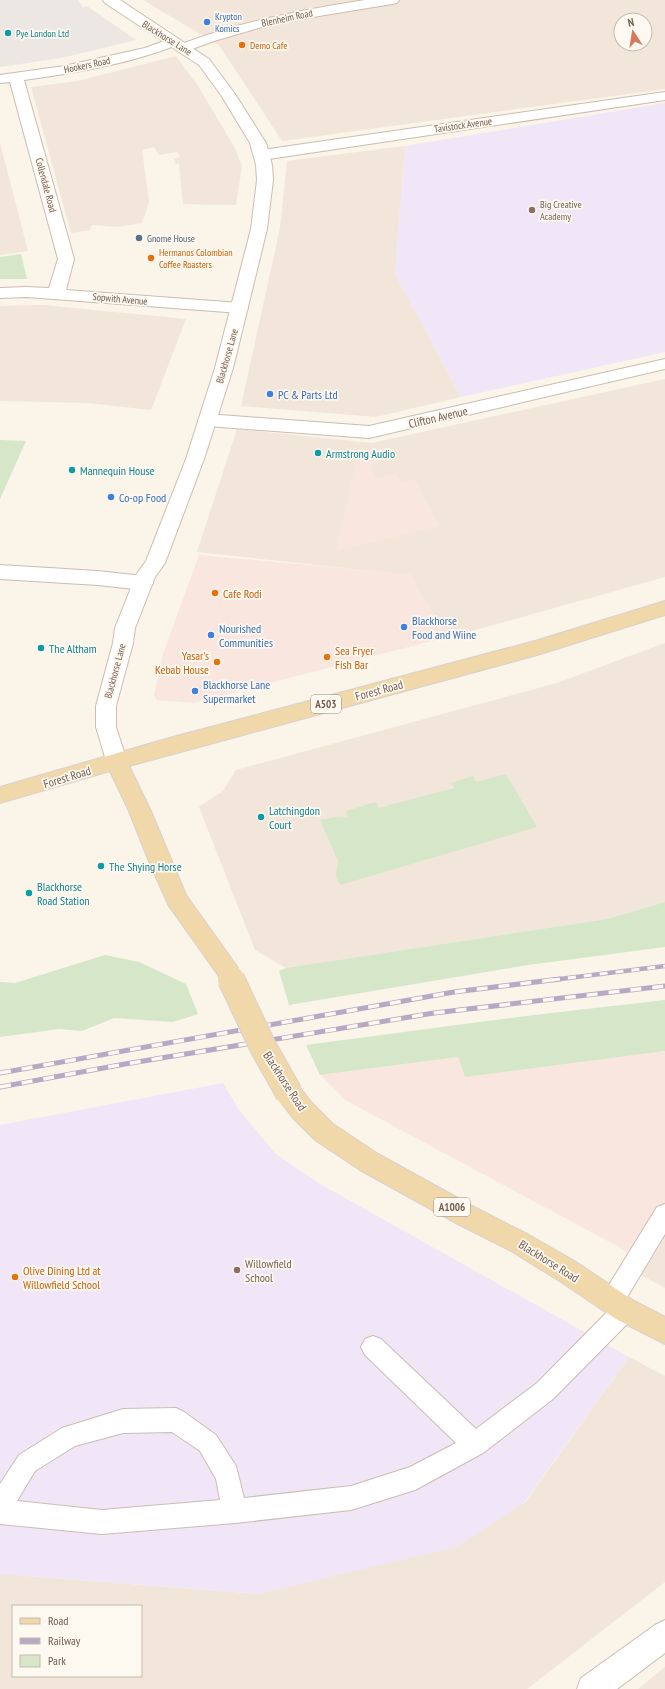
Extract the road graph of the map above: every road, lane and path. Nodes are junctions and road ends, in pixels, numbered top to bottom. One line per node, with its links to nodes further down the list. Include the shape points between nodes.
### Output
1 (110, 0): 3 (street, Blackhorse Lane)
2 (392, 0): 3 (street, Blenheim Road, via 303,14)
3 (178, 45): 4 (street, Hookers Road, via 64,70); 7 (street, Blackhorse Lane, via 204,62 228,94)
4 (16, 77): 5 (street, Hookers Road); 9 (street, Collendale Road, via 66,259)
5 (0, 79)
6 (665, 96): 7 (street, Tavistock Avenue)
7 (262, 154): 10 (street, Blackhorse Lane, via 265,180 259,229)
8 (0, 292): 9 (street, Sopwith Avenue)
9 (56, 294): 10 (street, Sopwith Avenue)
10 (240, 308): 12 (street, Blackhorse Lane)
11 (665, 364): 12 (street, Clifton Avenue, via 369,432)
12 (207, 420): 14 (street, Blackhorse Lane, via 196,459 156,563)
13 (0, 572): 14 (street)
14 (143, 583): 16 (street, Blackhorse Lane, via 124,628 124,643 106,706 106,727)
15 (665, 608): 16 (main road, Forest Road / A503, via 537,648)
16 (116, 761): 17 (main road, Forest Road / A503); 19 (main road, Blackhorse Road / A1006, bridge, via 177,900 226,968 269,1060 302,1110 324,1132 346,1148 465,1215 520,1242)
17 (0, 795)
18 (665, 1214): 19 (lane)
19 (619, 1305): 20 (main road, Blackhorse Road / A1006); 22 (lane, via 545,1391)
20 (665, 1331)
21 (373, 1346): 22 (lane)
22 (476, 1445): 24 (lane, via 415,1478 351,1498)
23 (0, 1506): 24 (lane, via 28,1463 70,1436 123,1422 176,1420 208,1443 227,1475)
24 (235, 1511): 25 (lane, via 102,1522)
25 (0, 1512)
26 (665, 1635): 27 (street)
27 (592, 1689)

